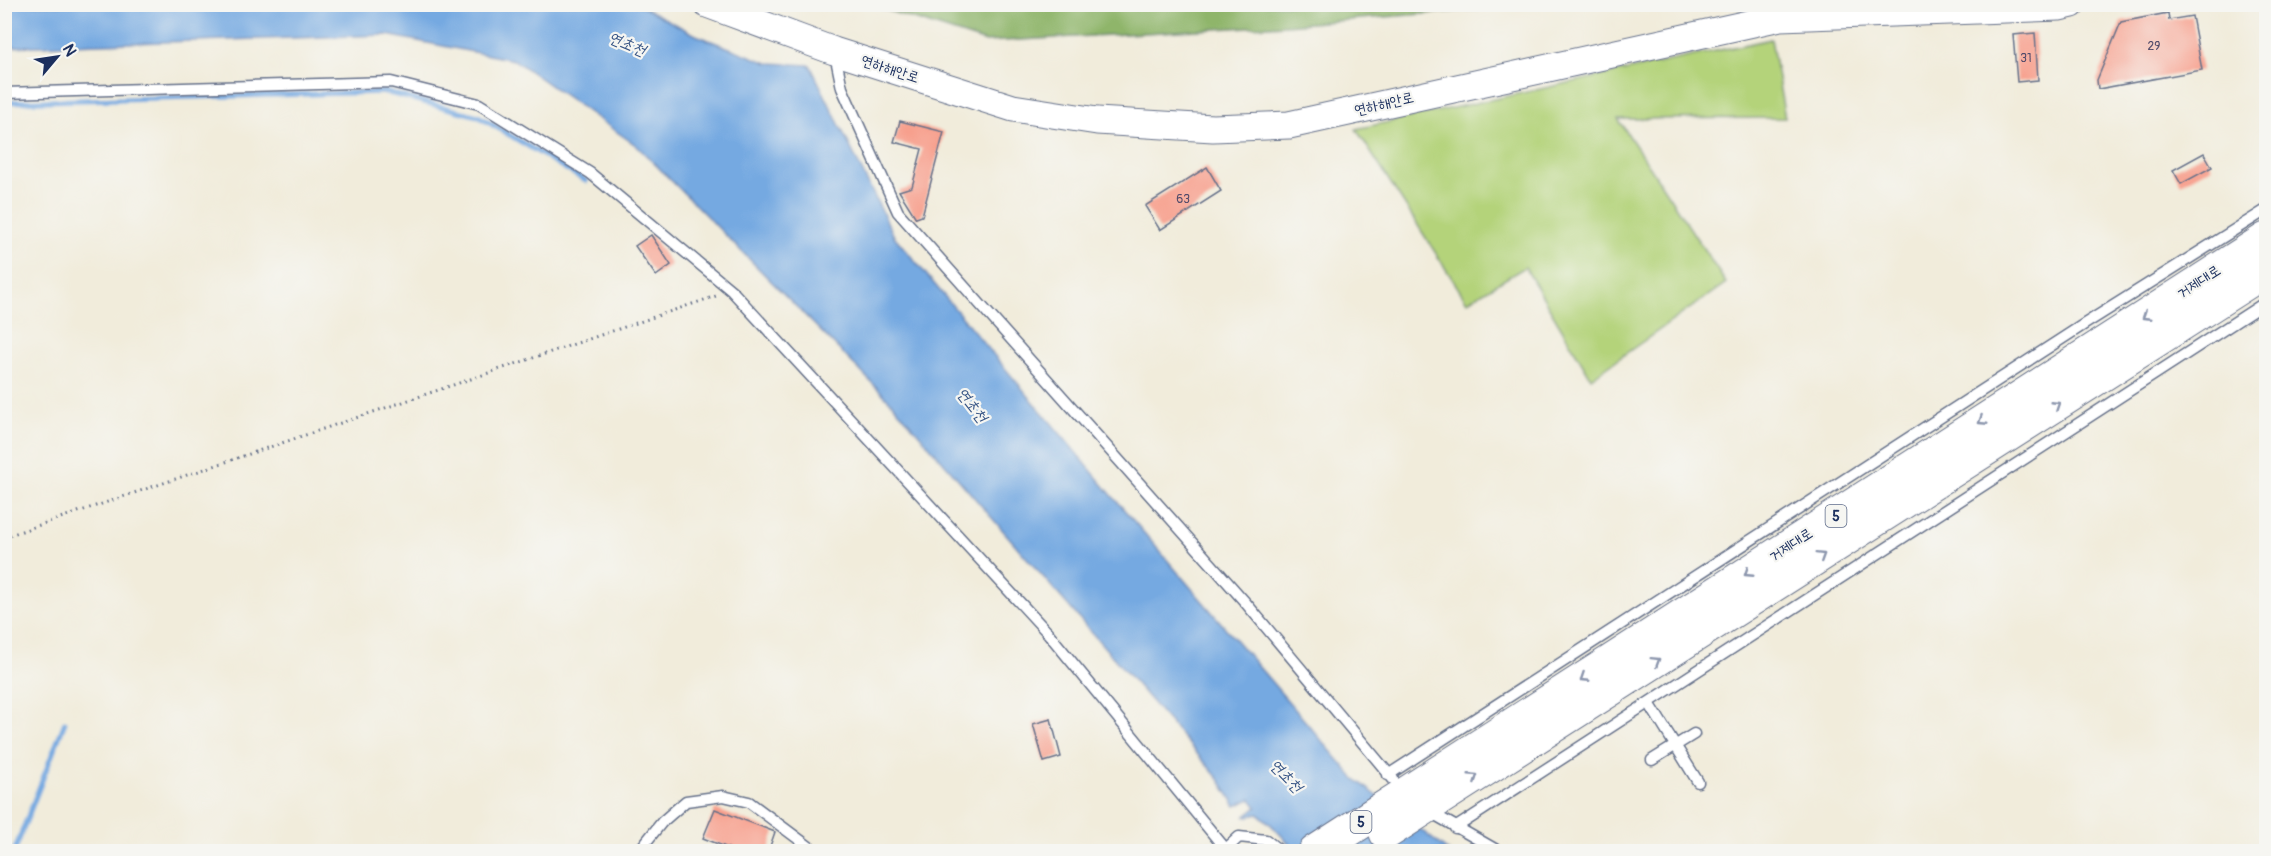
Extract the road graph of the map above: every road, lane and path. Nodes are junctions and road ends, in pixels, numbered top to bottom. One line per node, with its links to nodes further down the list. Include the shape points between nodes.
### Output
1 (707, 4): 3 (street, 연하해안로)
2 (2072, 4): 3 (street, 연하해안로, via 1779,17 1289,125 1213,128 1108,121 1013,108)
3 (834, 51): 16 (lane, via 842,88 898,212 1245,602)
4 (4, 93): 8 (lane, via 391,82 478,104 590,173)
5 (2266, 210): 16 (lane, via 2062,338)
6 (2266, 239): 16 (main road, 거제대로 / 5, one-way to 16)
7 (2266, 270): 16 (main road, 거제대로 / 5, one-way to 7)
8 (732, 291): 10 (path); 18 (lane, via 1048,633)
9 (2266, 302): 11 (lane)
10 (4, 537)
11 (1649, 703): 13 (lane); 17 (lane)
12 (1694, 734): 13 (lane)
13 (1676, 746): 14 (lane); 15 (lane)
14 (1652, 760)
15 (1698, 782)
16 (1407, 792): 17 (lane); 22 (main road, 거제대로 / 5); 23 (main road, 거제대로 / 5)
17 (1455, 828): 24 (lane)
18 (1227, 850): 21 (lane, via 1239,837 1266,840)
19 (638, 852): 20 (lane, via 662,822 686,801 723,796 748,802)
20 (816, 852)
21 (1281, 852)
22 (1315, 852)
23 (1357, 852)
24 (1500, 852)

